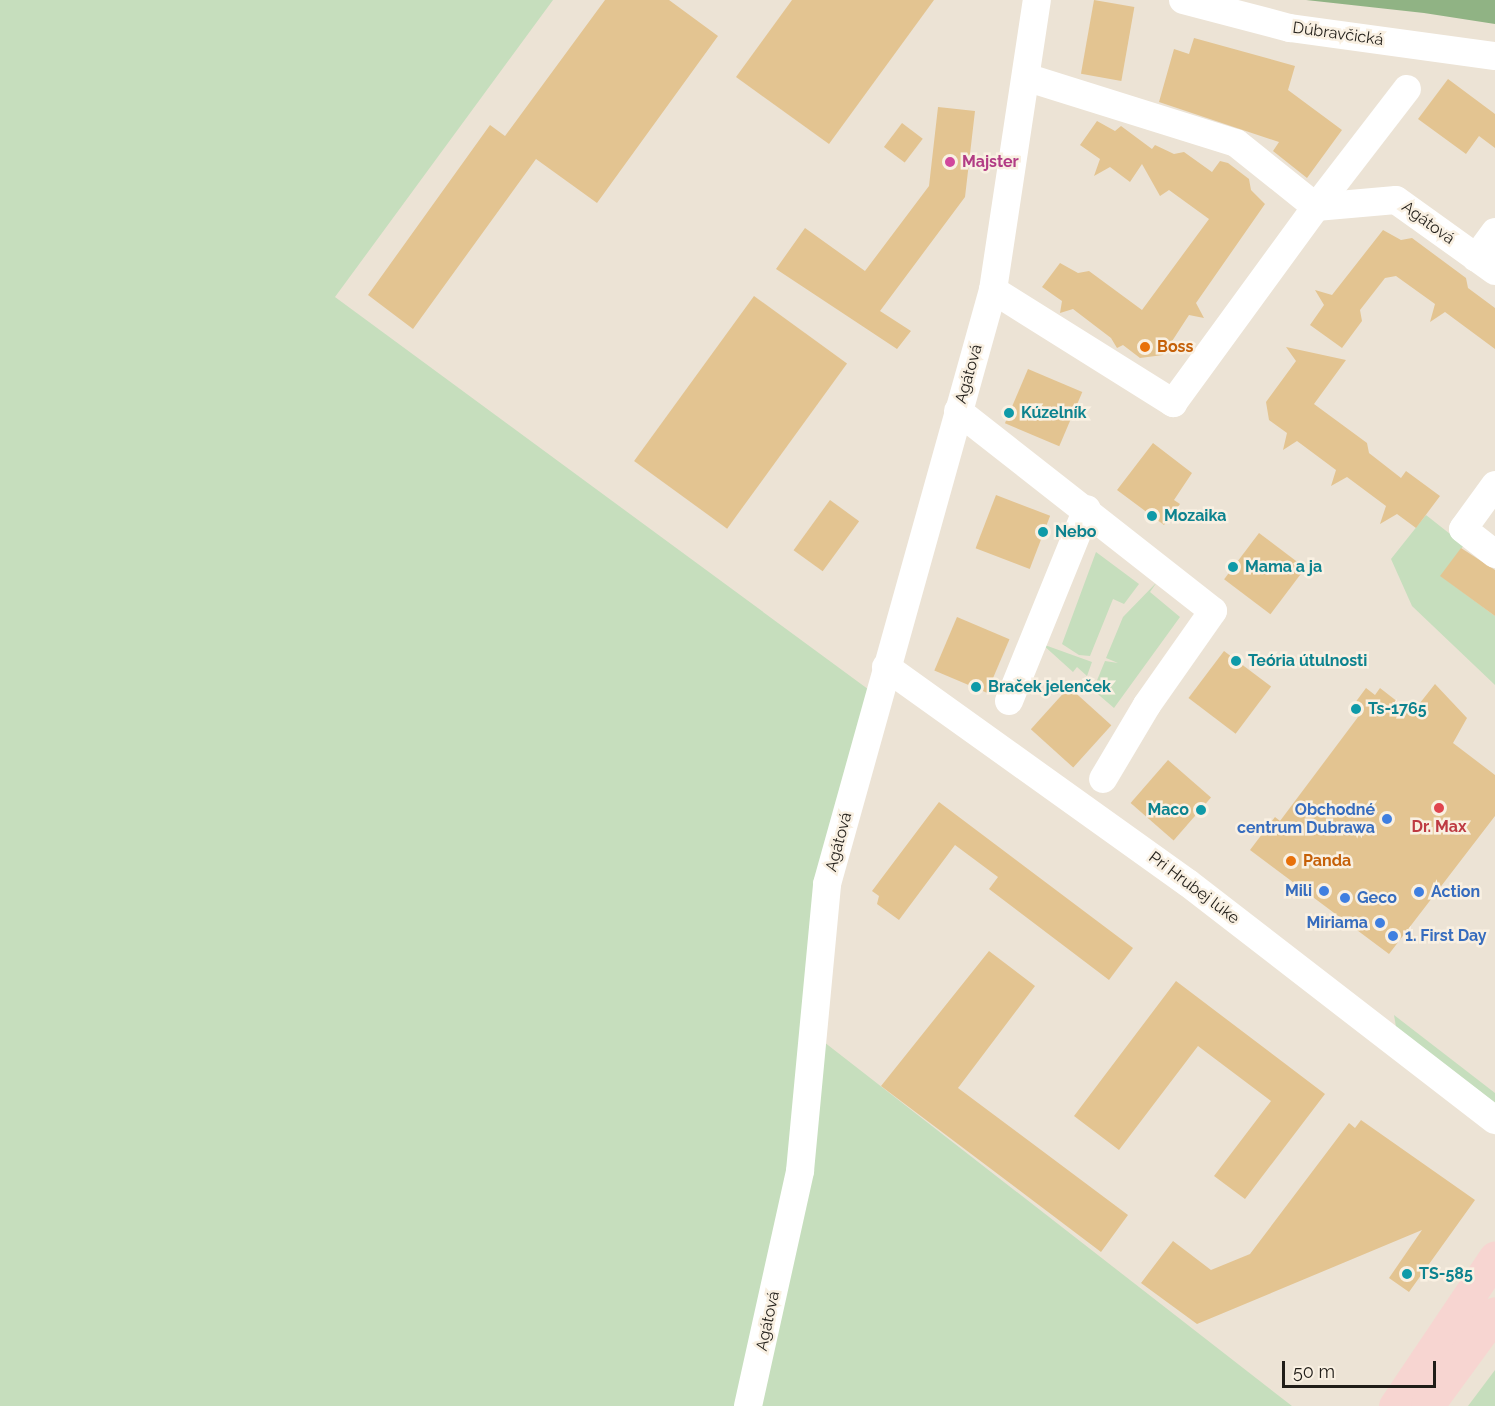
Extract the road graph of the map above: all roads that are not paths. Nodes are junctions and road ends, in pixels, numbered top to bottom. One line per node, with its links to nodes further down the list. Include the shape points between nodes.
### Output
1 (1037, 0): 4 (street, Agátová)
2 (1183, 0): 3 (street, Dúbravčická, via 1290,28)
3 (1495, 56)
4 (1028, 78): 6 (street, via 1236,143); 9 (street, Agátová)
5 (1407, 89): 6 (street)
6 (1317, 207): 8 (street, Agátová, via 1396,200); 9 (street, via 1173,403)
7 (1495, 232): 8 (street)
8 (1486, 264)
9 (993, 290): 10 (street, Agátová)
10 (958, 411): 12 (street); 14 (street, Agátová)
11 (1495, 485): 13 (street, via 1463,529)
12 (1087, 508): 15 (street); 16 (street, via 1213,611 1147,705)
13 (1495, 554)
14 (886, 667): 17 (street, Pri Hrubej lúke, via 1188,883); 20 (street, Agátová, via 827,884 800,1171)
15 (1009, 701)
16 (1103, 779)
17 (1495, 1120)
18 (1495, 1257): 21 (main road)
19 (1495, 1313): 22 (main road)
20 (748, 1406)
21 (1395, 1406)
22 (1427, 1406)

